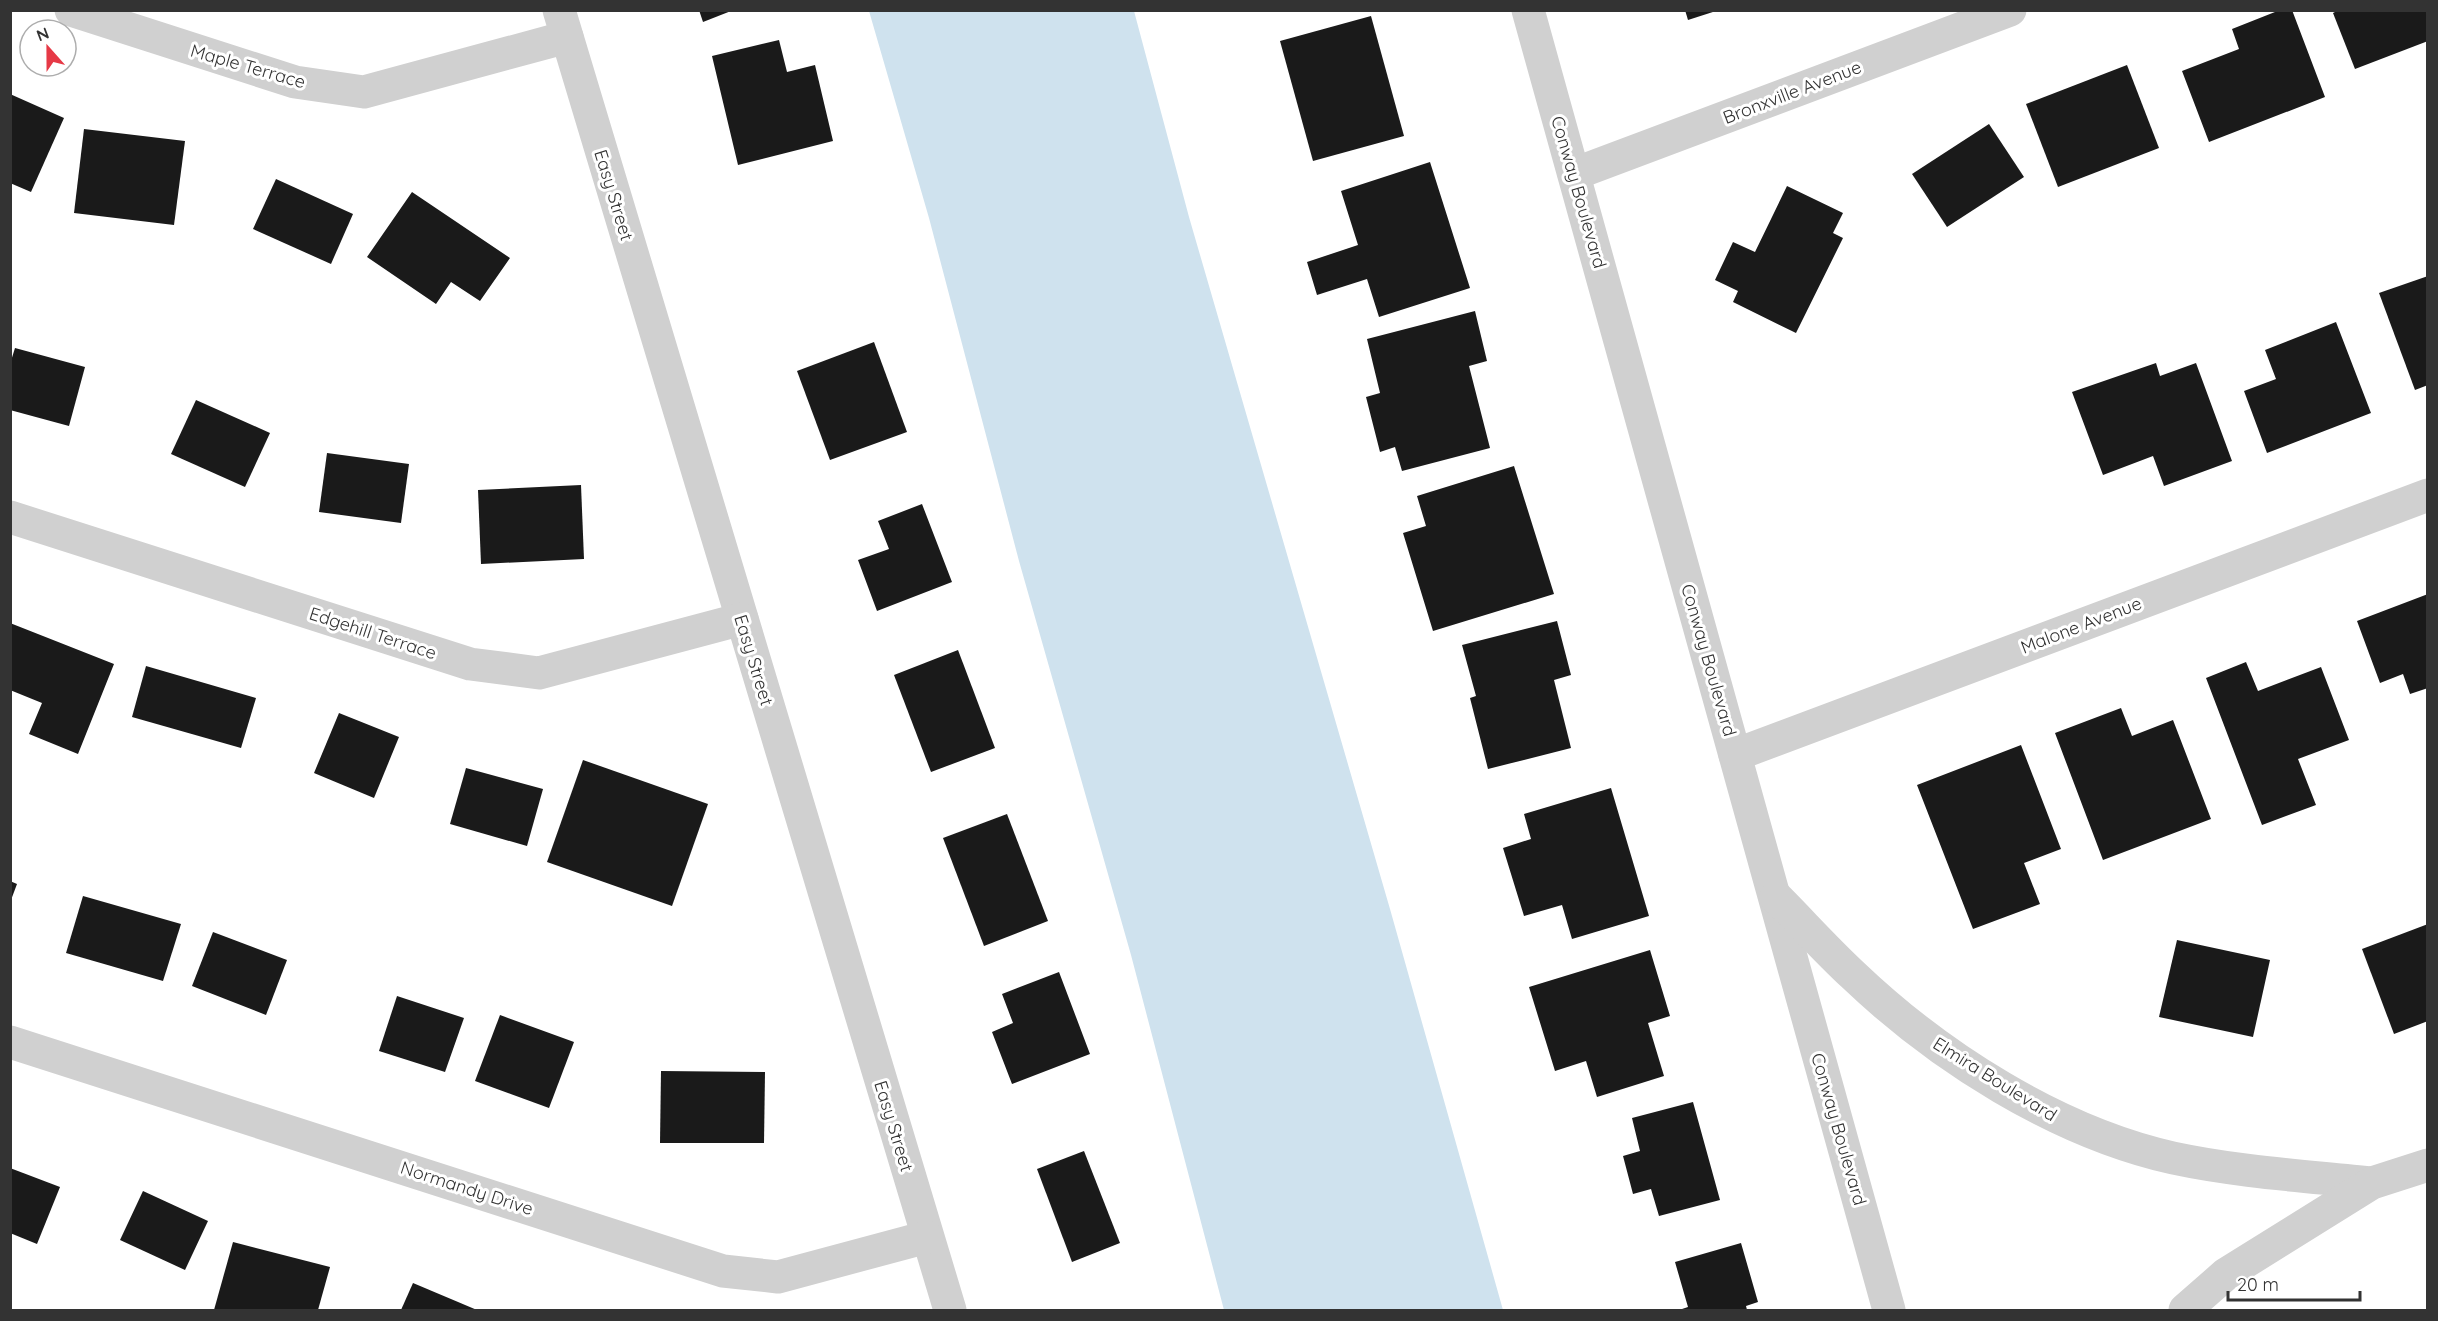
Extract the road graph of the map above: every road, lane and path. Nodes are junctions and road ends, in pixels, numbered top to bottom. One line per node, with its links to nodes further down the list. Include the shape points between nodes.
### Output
1 (71, 10): 4 (street, Maple Terrace, via 295,82 364,92)
2 (1528, 10): 5 (street, Conway Boulevard)
3 (2010, 10): 5 (street, Bronxville Avenue)
4 (563, 24): 8 (street, Easy Street)
5 (1574, 174): 9 (street, Conway Boulevard)
6 (2427, 495): 9 (street, Malone Avenue)
7 (10, 517): 8 (street, Edgehill Terrace, via 470,664 539,674)
8 (742, 619): 14 (street, Easy Street)
9 (1735, 755): 10 (street, Conway Boulevard)
10 (1774, 895): 13 (street, Elmira Boulevard, via 1853,976 1902,1018 2013,1094 2062,1121 2173,1158); 16 (street, Conway Boulevard)
11 (10, 1042): 14 (street, Normandy Drive, via 723,1271 777,1277)
12 (2427, 1165): 13 (street, Elmira Boulevard)
13 (2372, 1183): 17 (street, Elmira Boulevard, via 2226,1274)
14 (927, 1237): 15 (street, Easy Street)
15 (950, 1311)
16 (1890, 1311)
17 (2185, 1311)

